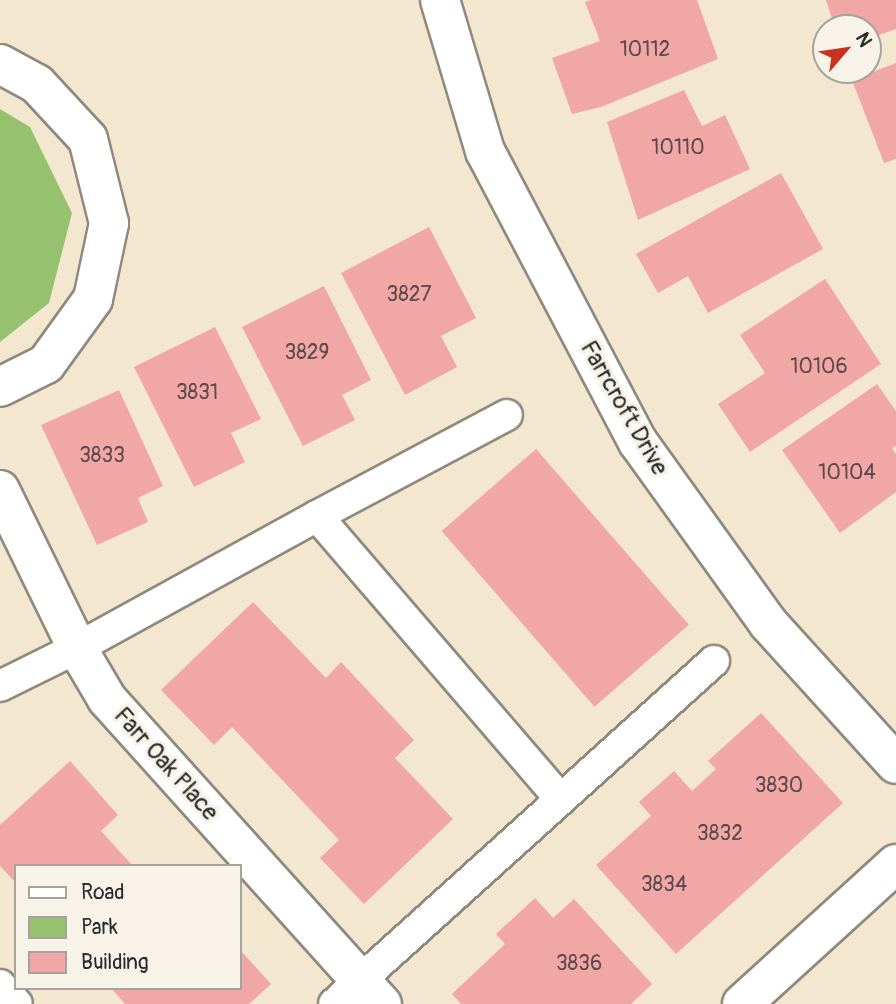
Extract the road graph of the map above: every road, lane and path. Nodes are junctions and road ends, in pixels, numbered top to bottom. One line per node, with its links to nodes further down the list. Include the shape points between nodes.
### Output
1 (440, 0): 10 (street, Farrcroft Drive, via 485,150 638,442 768,623)
2 (0, 64): 3 (street, via 37,84 88,139 109,223 93,299 46,364)
3 (0, 387)
4 (507, 415): 6 (lane)
5 (0, 490): 7 (street, Farr Oak Place)
6 (317, 516): 7 (lane); 11 (lane)
7 (77, 648): 9 (lane); 14 (street, Farr Oak Place, via 107,699)
8 (714, 660): 11 (lane)
9 (0, 686)
10 (896, 764)
11 (560, 799): 14 (lane)
12 (896, 864): 16 (street)
13 (0, 985): 15 (lane)
14 (359, 996)
15 (17, 1004)
16 (742, 1004)

